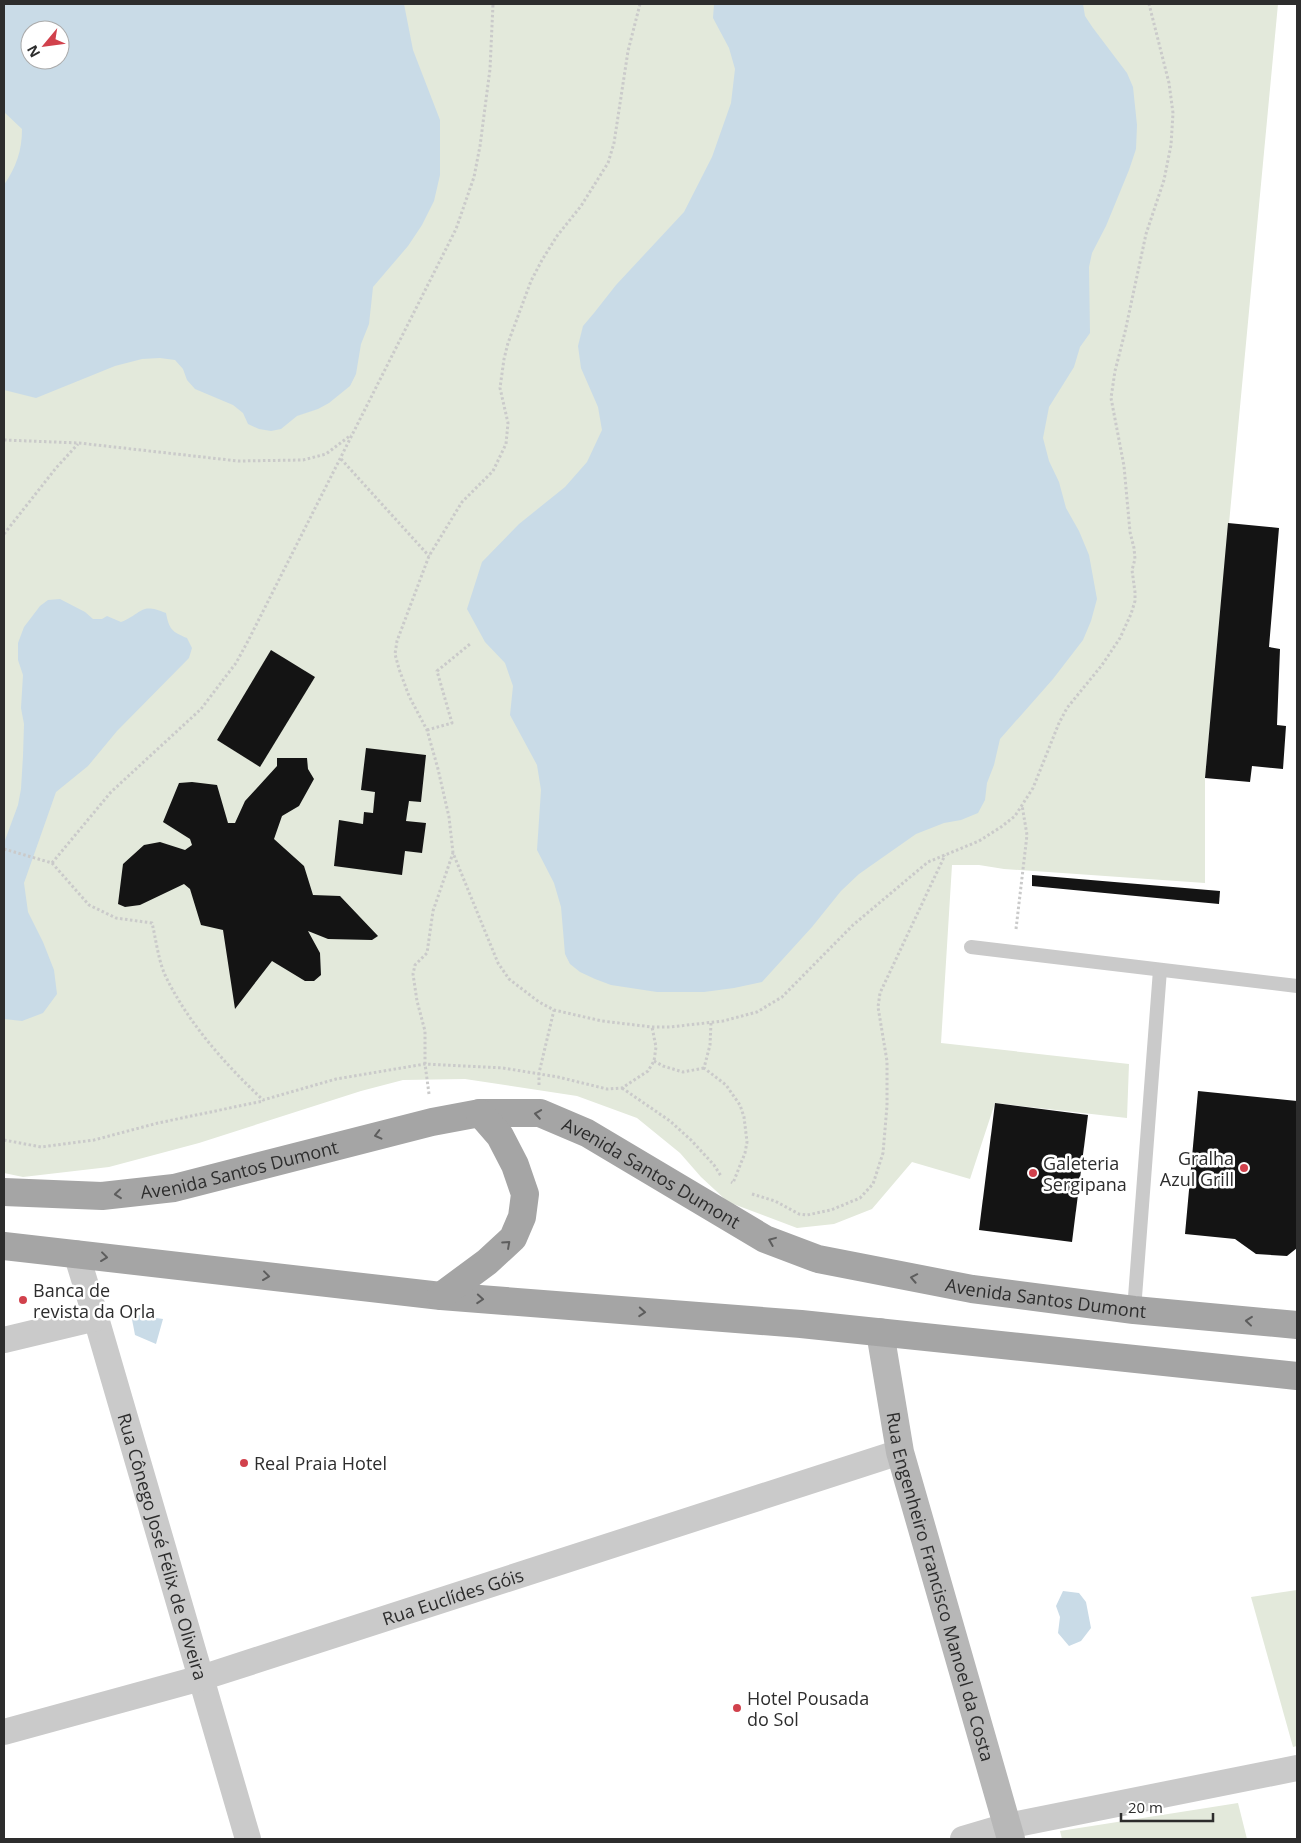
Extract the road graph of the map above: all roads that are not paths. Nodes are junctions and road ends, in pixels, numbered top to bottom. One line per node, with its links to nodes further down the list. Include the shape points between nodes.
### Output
1 (971, 947): 2 (lane)
2 (1160, 970): 3 (lane); 9 (lane)
3 (1297, 986)
4 (480, 1114): 5 (main road, Avenida Santos Dumont, one-way to 5, via 432,1122 174,1188 102,1196); 8 (main road, one-way to 4, via 513,1238 522,1217 525,1194 515,1165 500,1136); 9 (main road, Avenida Santos Dumont, one-way to 4, via 972,1289 818,1259 765,1239 587,1133 540,1113)
5 (4, 1192)
6 (4, 1246): 7 (main road)
7 (76, 1253): 8 (main road, one-way to 8); 10 (street, Rua Cônego José Félix de Oliveira)
8 (441, 1296): 12 (main road, one-way to 12)
9 (1134, 1310): 11 (main road, Avenida Santos Dumont, one-way to 9)
10 (96, 1318): 13 (street); 16 (street, Rua Cônego José Félix de Oliveira)
11 (1297, 1326)
12 (880, 1332): 14 (main road); 15 (street, Rua Engenheiro Francisco Manoel da Costa)
13 (4, 1340)
14 (1297, 1376)
15 (900, 1452): 16 (street, Rua Euclídes Góis); 19 (street, Rua Engenheiro Francisco Manoel da Costa)
16 (201, 1678): 17 (street, Rua Euclídes Góis); 20 (street, Rua Cônego José Félix de Oliveira)
17 (4, 1732)
18 (1297, 1768): 19 (street)
19 (1009, 1833): 21 (street)
20 (248, 1839)
21 (963, 1839)

